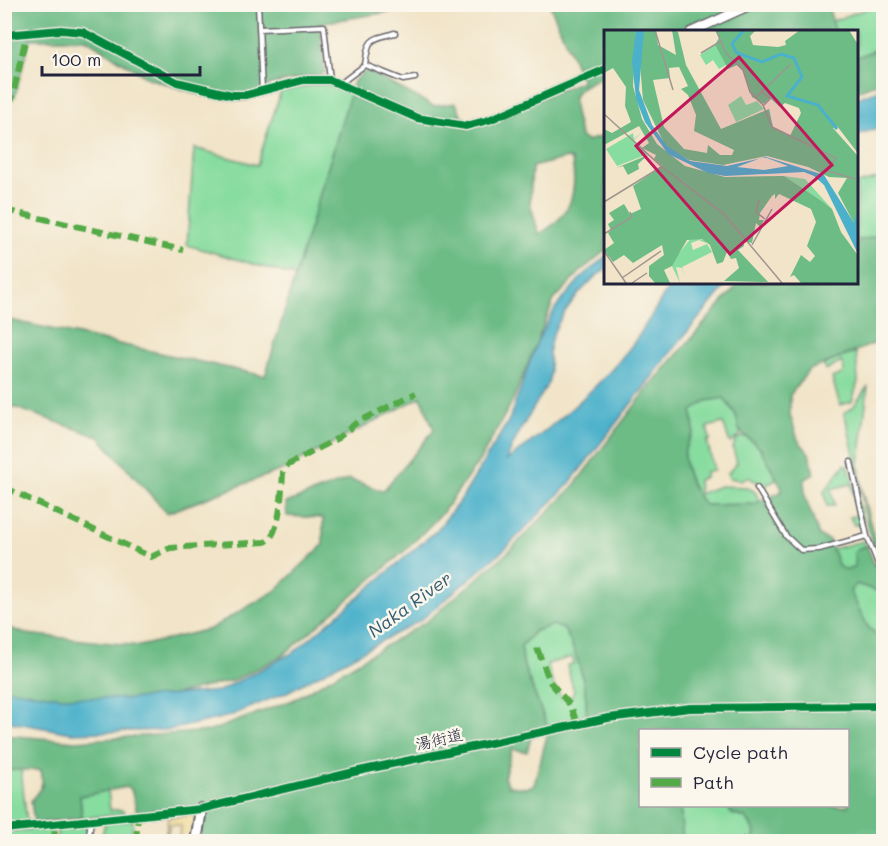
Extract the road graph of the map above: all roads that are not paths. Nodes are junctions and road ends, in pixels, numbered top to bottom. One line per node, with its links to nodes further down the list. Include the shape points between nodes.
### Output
1 (258, 4): 5 (lane)
2 (753, 4): 6 (street)
3 (882, 4): 4 (street)
4 (884, 11)
5 (259, 29): 12 (lane, via 324,26); 14 (lane)
6 (695, 30)
7 (395, 33): 9 (lane, via 371,39)
8 (4, 35): 14 (street, via 83,32 177,82 232,95)
9 (365, 64): 11 (lane, via 403,80); 13 (lane)
10 (604, 70): 13 (street, via 489,120 466,126 417,118)
11 (415, 78)
12 (330, 80): 13 (street); 14 (street, via 304,80)
13 (341, 84)
14 (262, 91)
15 (851, 462): 17 (lane)
16 (758, 488): 17 (lane, via 786,536 801,550)
17 (867, 536): 18 (lane)
18 (884, 579)
19 (884, 706): 20 (street, 湯街道, via 690,708 608,718 388,764)
20 (201, 809): 21 (street, 湯街道); 24 (street)
21 (91, 820): 22 (street, 湯街道); 23 (lane)
22 (4, 829)
23 (88, 842)
24 (196, 842)

